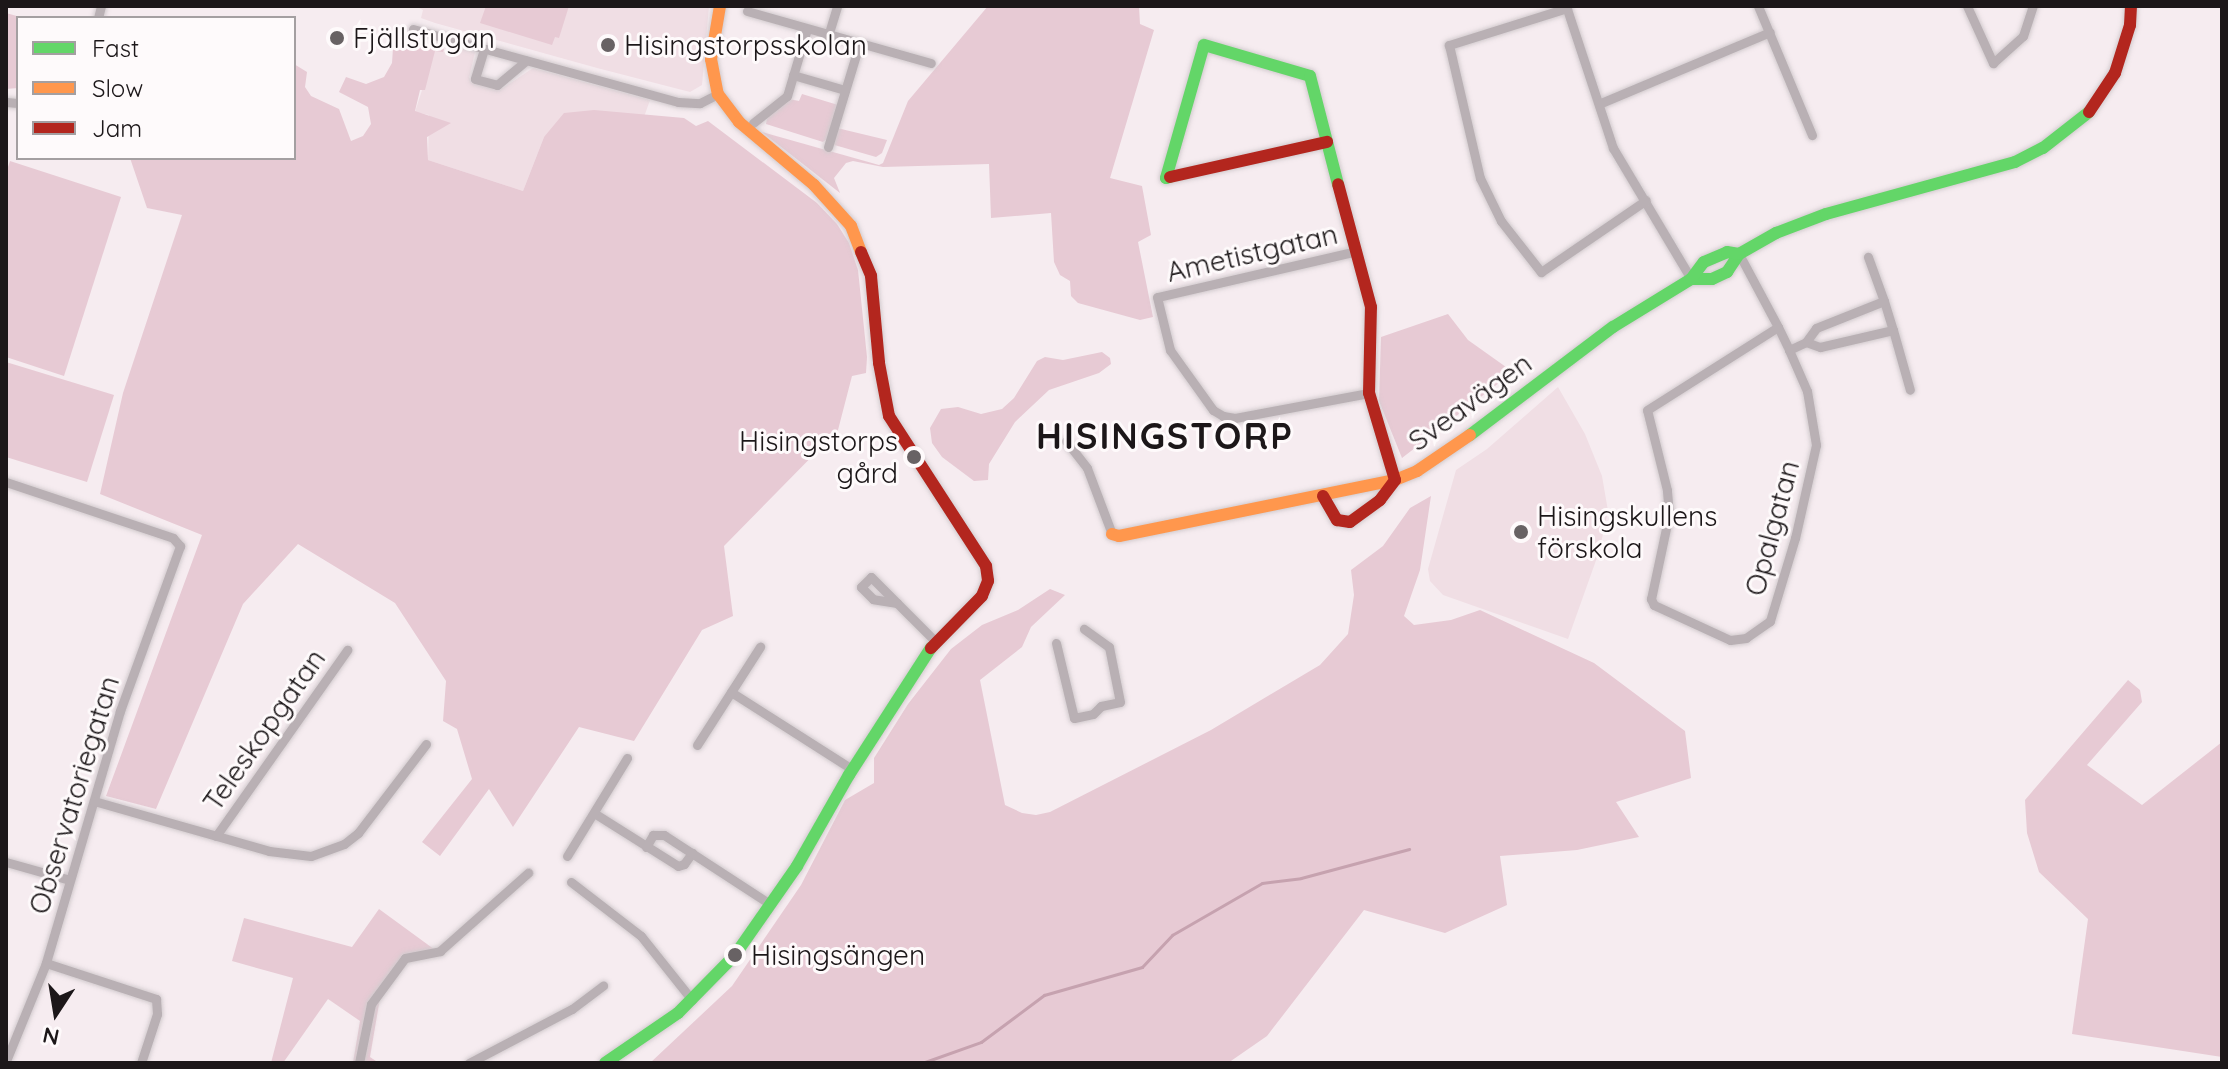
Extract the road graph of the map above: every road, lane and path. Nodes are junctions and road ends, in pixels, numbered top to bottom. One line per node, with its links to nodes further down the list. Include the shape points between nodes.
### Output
1 (720, 6): 19 (street, via 711,59)
2 (837, 6): 12 (street)
3 (1758, 6): 11 (street)
4 (1967, 6): 5 (street, via 1993,63 2023,36)
5 (2033, 6)
6 (2131, 6): 27 (street, Sveavägen, via 2115,73 2088,114 2043,148 2015,162 1826,214)
7 (1566, 7): 20 (street); 25 (street, via 1449,45 1480,178 1501,221 1541,272)
8 (747, 11): 10 (street)
9 (413, 29): 14 (street)
10 (807, 29): 12 (street); 17 (street)
11 (1770, 32): 20 (street); 22 (street)
12 (828, 36): 13 (street)
13 (859, 45): 16 (street); 18 (street)
14 (484, 49): 15 (street); 15 (street, via 475,79 497,85)
15 (526, 61): 19 (street, via 678,102 700,103)
16 (931, 63)
17 (793, 75): 18 (street); 21 (street, via 785,99)
18 (845, 90): 24 (street)
19 (718, 94): 44 (street, via 739,122 814,185 851,226 871,276 889,416 988,573 982,596)
20 (1601, 103): 25 (street, via 1613,148)
21 (753, 123)
22 (1812, 135)
23 (1327, 142): 23 (street, via 1239,162 1166,178 1204,45 1310,76); 26 (street)
24 (828, 147)
25 (1646, 200): 29 (street)
26 (1357, 251): 36 (street, via 1373,318); 36 (street, Ametistgatan, via 1157,297 1170,350 1213,410 1223,416)
27 (1739, 254): 29 (street, Sveavägen, via 1718,254 1697,267); 29 (street, Sveavägen, via 1727,272 1712,279); 31 (street, Opalgatan)
28 (1868, 257): 30 (street)
29 (1691, 279): 38 (street, Sveavägen, via 1613,327 1445,454)
30 (1884, 301): 32 (street); 33 (street, via 1816,328)
31 (1778, 327): 34 (street, Opalgatan); 34 (street, Opalgatan, via 1647,410 1669,514 1651,599 1730,640 1746,638 1770,621 1813,465 1813,416)
32 (1893, 330): 33 (street, via 1820,347); 35 (street)
33 (1806, 342): 34 (street)
34 (1789, 350)
35 (1910, 390)
36 (1369, 393): 38 (street)
37 (1066, 441): 41 (street, via 1087,468)
38 (1395, 480): 40 (street, Sveavägen); 40 (street, via 1380,500 1350,522 1337,520)
39 (6, 482): 53 (street, Observatoriegatan, via 179,542 180,553 120,711)
40 (1323, 496): 41 (street, Sveavägen)
41 (1112, 534)
42 (897, 603): 44 (street)
43 (1084, 629): 45 (street, via 1109,647 1120,702 1074,718)
44 (935, 641): 52 (street)
45 (1056, 643)
46 (760, 647): 48 (street)
47 (347, 650): 55 (street, Teleskopgatan)
48 (731, 692): 50 (street); 52 (street)
49 (426, 744): 55 (street, via 358,833 327,852 281,854)
50 (697, 745)
51 (627, 758): 54 (street)
52 (852, 769): 63 (street)
53 (94, 801): 55 (street); 61 (street, Observatoriegatan)
54 (594, 813): 56 (street); 58 (street)
55 (216, 836)
56 (646, 847): 57 (street, via 678,866); 57 (street, via 653,835 660,834)
57 (692, 853): 63 (street)
58 (567, 856)
59 (6, 862): 61 (street)
60 (528, 873): 69 (street, via 440,951 405,958 371,1004)
61 (70, 880): 64 (street, Observatoriegatan)
62 (571, 882): 66 (street, via 641,936)
63 (770, 904): 66 (street, via 717,977)
64 (46, 963): 67 (street, Observatoriegatan); 68 (street, via 156,999 157,1014)
65 (603, 986): 70 (street, via 572,1009)
66 (692, 1000): 71 (street)
67 (6, 1061)
68 (141, 1063)
69 (359, 1063)
70 (469, 1063)
71 (605, 1063)

